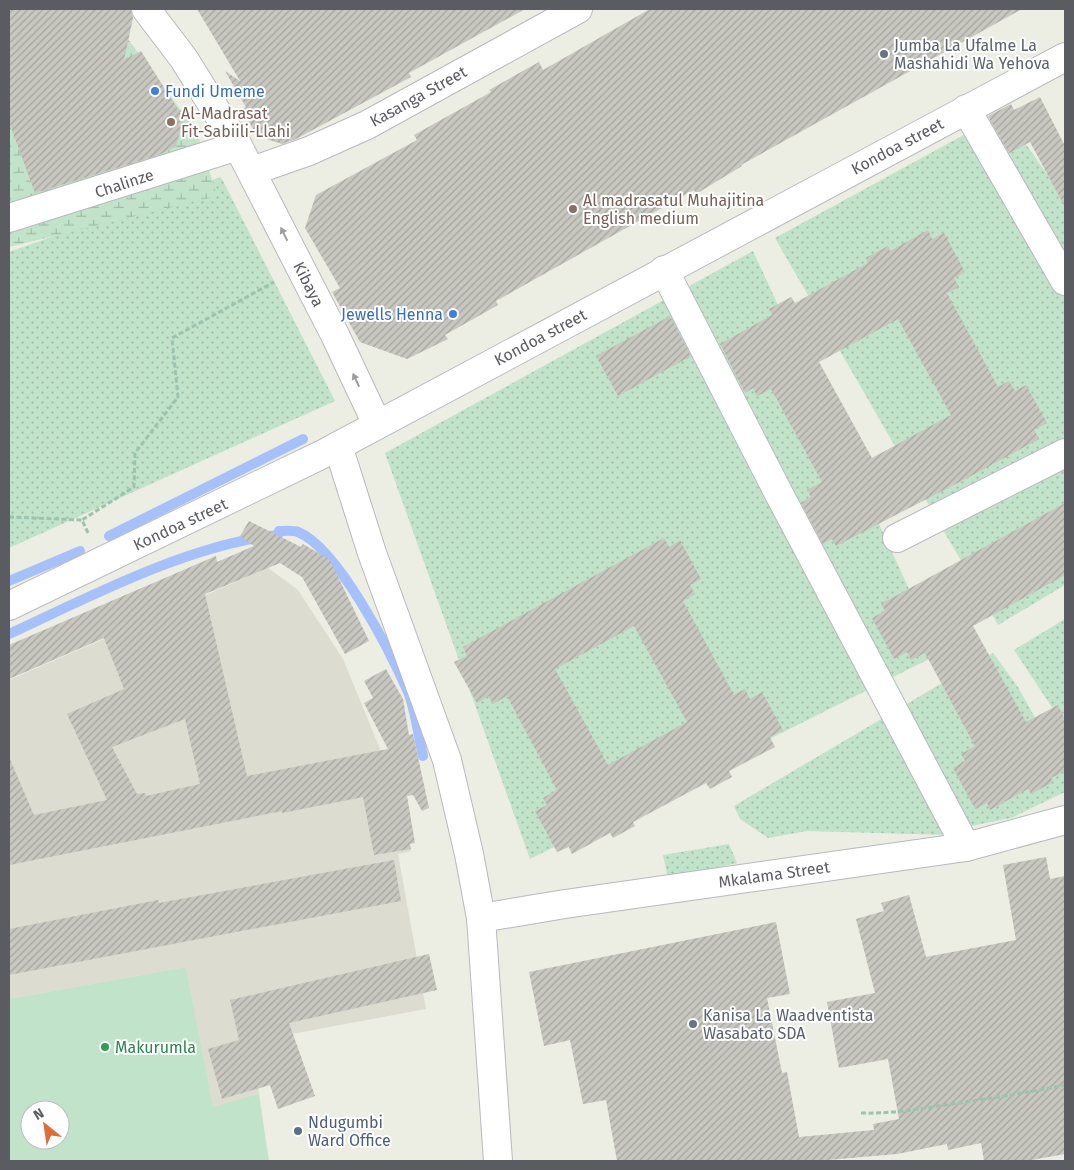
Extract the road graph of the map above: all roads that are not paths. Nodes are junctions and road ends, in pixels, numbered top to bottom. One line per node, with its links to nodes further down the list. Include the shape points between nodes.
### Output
1 (146, 9): 5 (street, Kibaya, via 184,59)
2 (578, 9): 6 (street, Kasanga Street, via 367,125 309,151)
3 (1065, 57): 4 (street, Kondoa street)
4 (966, 109): 8 (street, Kondoa street); 9 (street)
5 (238, 146): 6 (street, Kibaya); 7 (street, Chalinze)
6 (252, 170): 10 (street, Kibaya, one-way to 6)
7 (9, 218)
8 (664, 270): 10 (street, Kondoa street); 16 (street)
9 (1065, 281)
10 (377, 424): 11 (street, Kondoa street)
11 (338, 446): 14 (street, Kondoa street); 17 (street, via 372,553 447,760)
12 (1065, 453): 13 (street)
13 (897, 538)
14 (9, 606)
15 (1065, 820): 16 (street, Mkalama Street)
16 (966, 847): 17 (street, Mkalama Street)
17 (481, 918): 18 (street)
18 (498, 1161)

